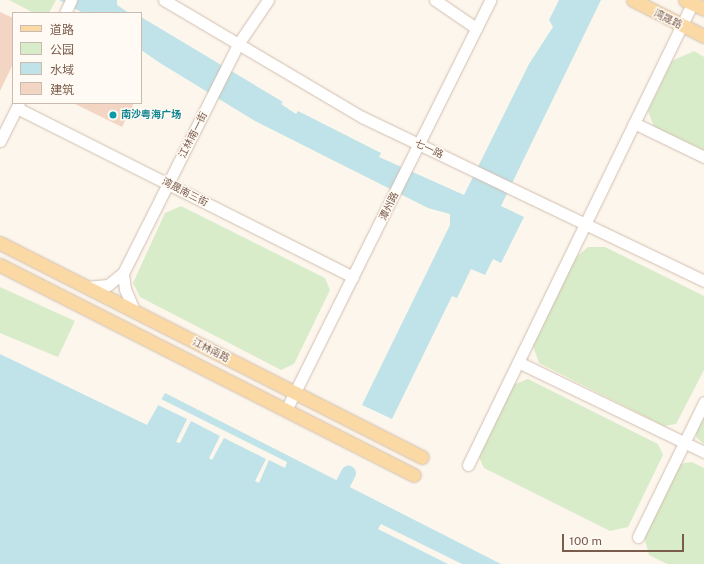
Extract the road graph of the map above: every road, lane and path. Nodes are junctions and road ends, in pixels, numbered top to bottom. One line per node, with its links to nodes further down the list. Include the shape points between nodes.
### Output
1 (71, 0): 9 (street)
2 (164, 0): 13 (street, 七一路)
3 (268, 0): 13 (street, 江林南一街)
4 (435, 0): 11 (street)
5 (490, 0): 11 (street, 潭州路)
6 (633, 0): 10 (main road, 湾晟路)
7 (690, 1): 8 (main road); 10 (street)
8 (704, 9)
9 (65, 12)
10 (681, 25): 12 (main road, 湾晟路); 15 (street)
11 (476, 28): 17 (street, 潭州路)
12 (704, 36)
13 (238, 44): 17 (street, 七一路, via 362,116); 19 (street, 江林南一街)
14 (18, 105): 16 (street); 19 (street, 湾晟南三街)
15 (634, 123): 18 (street); 20 (street)
16 (0, 141)
17 (418, 144): 20 (street, 七一路); 24 (street, 潭州路)
18 (704, 157)
19 (168, 184): 23 (street, 江林南一街); 24 (street, 湾晟南三街)
20 (585, 224): 25 (street, 七一路); 28 (street)
21 (0, 244): 26 (main road, 江林南路)
22 (0, 265): 31 (main road, 江林南路)
23 (123, 273): 26 (street, via 108,285); 27 (street, via 125,289)
24 (353, 277): 29 (street, 潭州路)
25 (704, 281)
26 (86, 287): 27 (main road, 江林南路)
27 (134, 312): 29 (main road, 江林南路)
28 (518, 362): 32 (street); 35 (street)
29 (295, 393): 31 (street, 潭州路); 34 (main road, 江林南路)
30 (704, 402): 32 (street)
31 (286, 410): 36 (main road, 江林南路)
32 (684, 442): 33 (street); 37 (street)
33 (704, 452)
34 (422, 457)
35 (468, 465)
36 (414, 475)
37 (638, 537)

